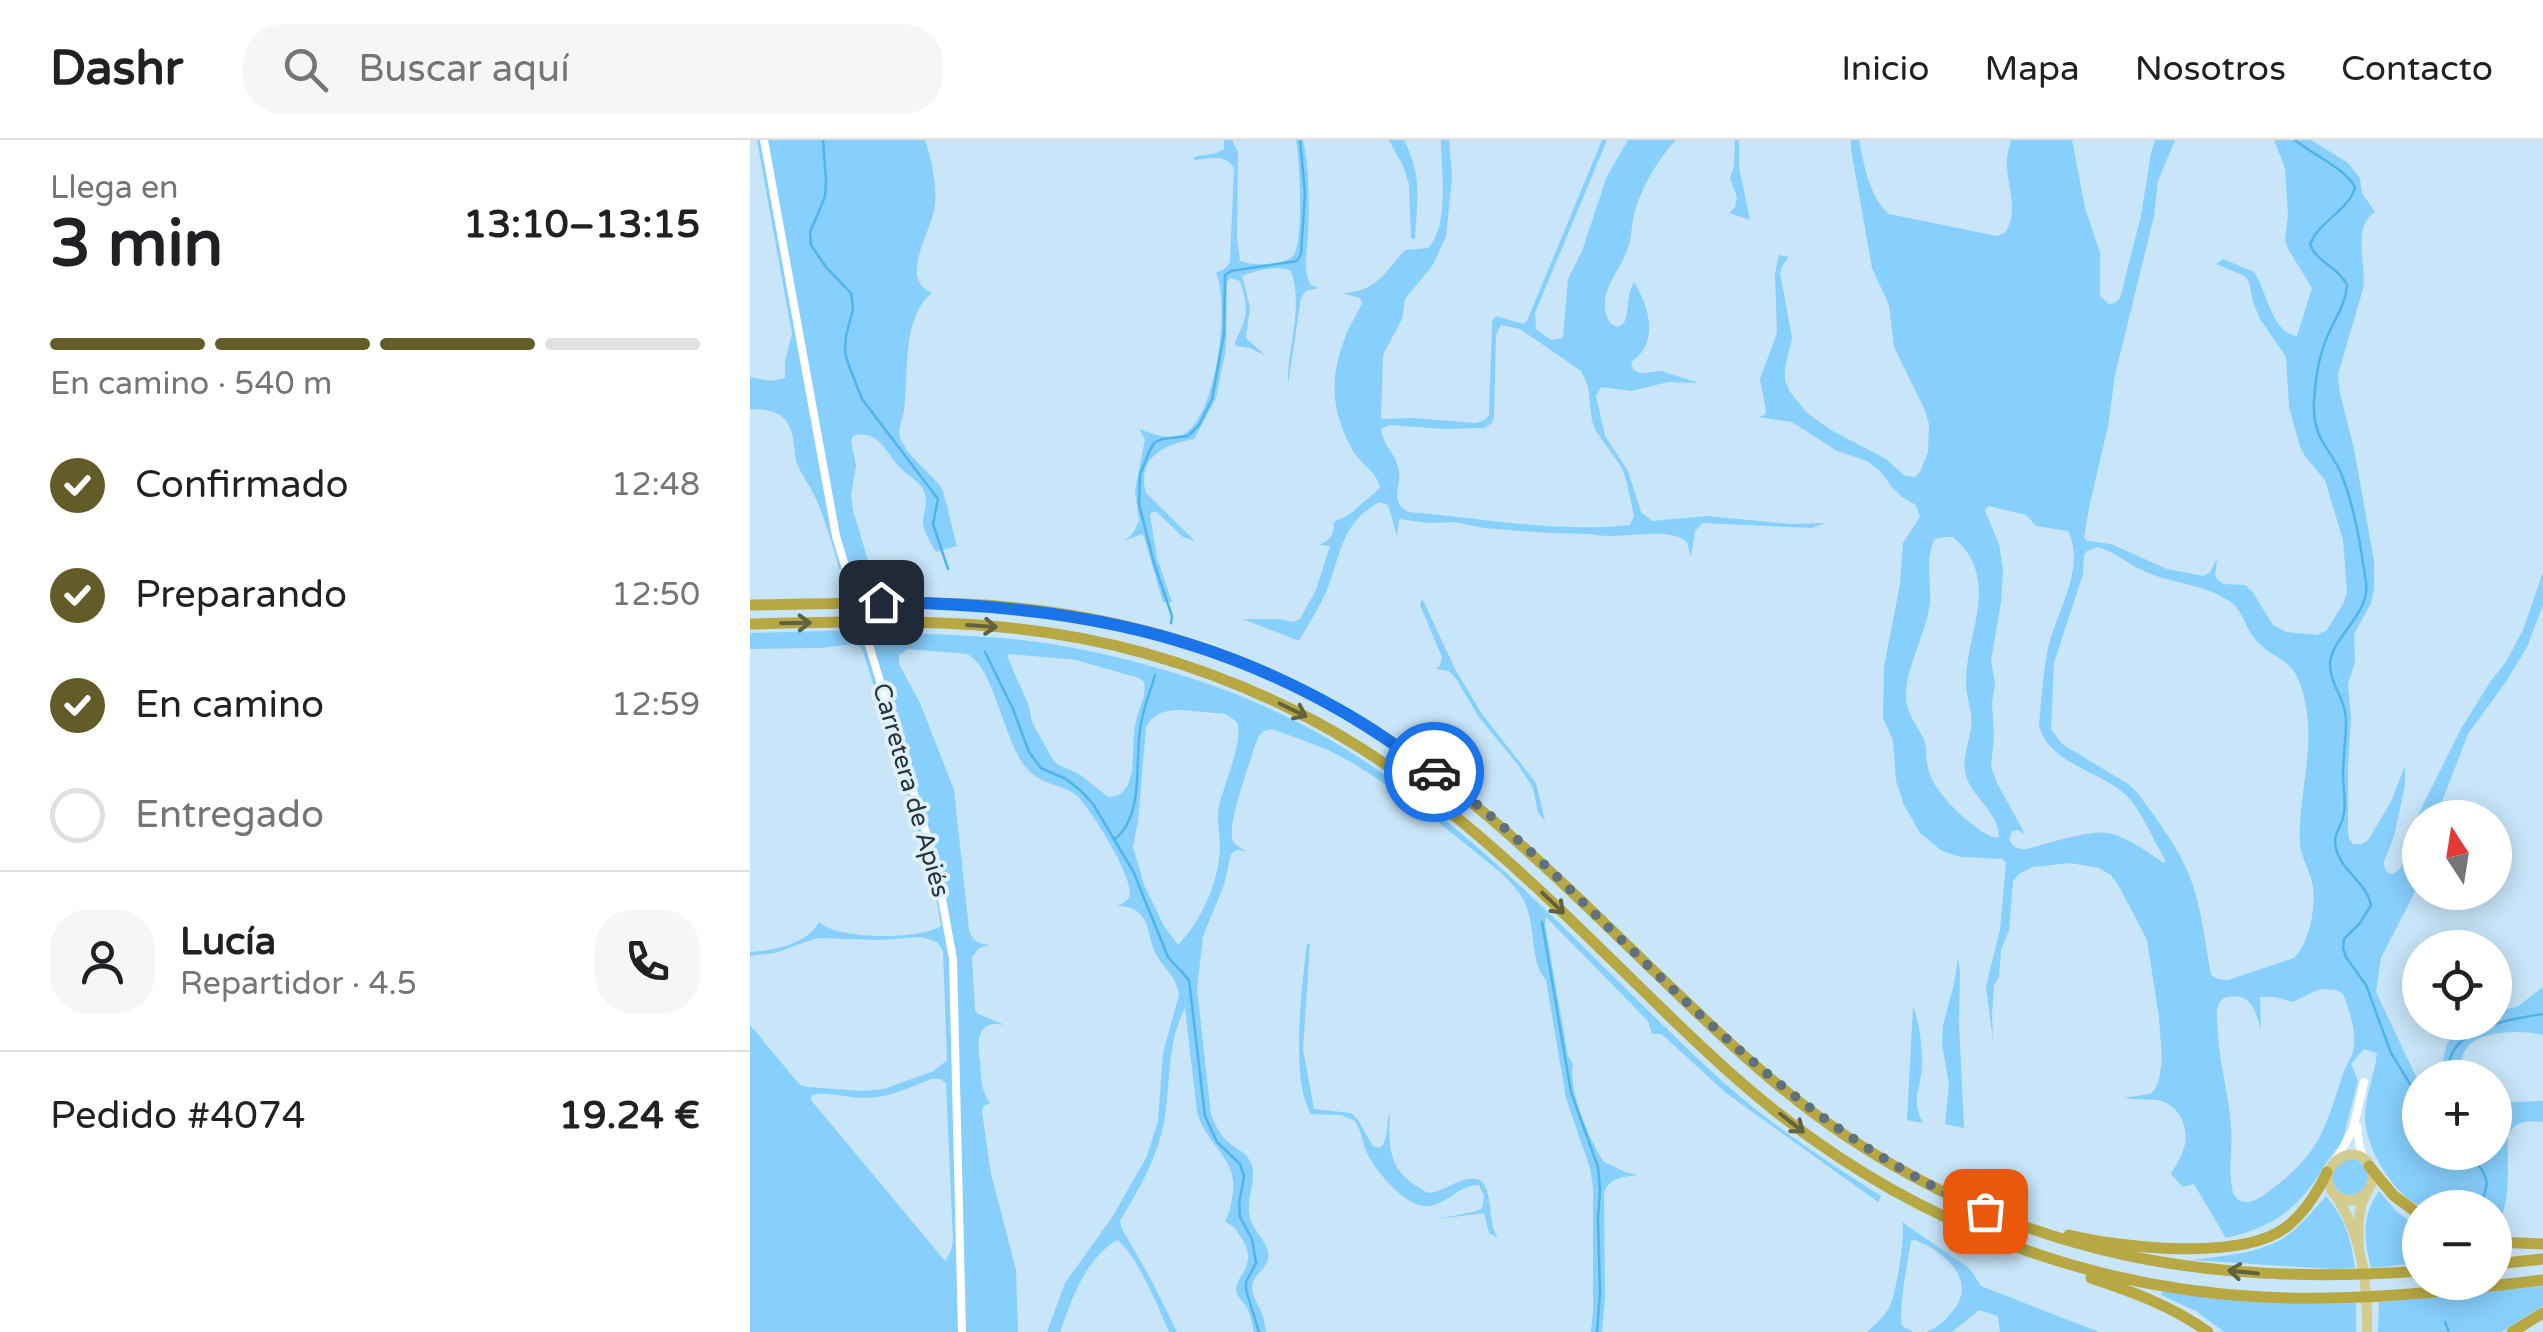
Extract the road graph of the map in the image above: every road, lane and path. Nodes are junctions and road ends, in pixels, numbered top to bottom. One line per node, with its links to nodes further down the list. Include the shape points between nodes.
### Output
1 (764, 140): 22 (street, Carretera de Apiés, via 836,536 936,866 950,934)
2 (750, 605): 11 (highway, via 1011,608 1126,626 1274,676 1428,767 1537,858 1805,1106)
3 (750, 624): 13 (highway, one-way to 13, via 884,622 1048,632 1181,664 1291,708 1392,768 1462,822 1779,1113)
4 (2364, 1082): 5 (street)
5 (2360, 1102): 6 (street); 7 (street, via 2357,1138)
6 (2336, 1159): 7 (main road, via 2352,1155); 8 (main road)
7 (2368, 1164): 9 (main road, via 2372,1183); 12 (highway)
8 (2327, 1172): 10 (main road); 11 (highway, via 2286,1227 2224,1247 2083,1238)
9 (2365, 1194): 10 (main road, via 2350,1201); 16 (main road)
10 (2335, 1196): 16 (main road)
11 (1956, 1198): 19 (highway, one-way to 11, via 2244,1272 2157,1262 2015,1224)
12 (2402, 1202)
13 (1931, 1211): 20 (highway, via 2053,1260 2214,1294 2344,1298); 23 (highway, via 1984,1240 2156,1301)
14 (2512, 1243): 15 (highway)
15 (2543, 1244)
16 (2359, 1250): 24 (main road)
17 (2543, 1259): 18 (highway)
18 (2512, 1262)
19 (2402, 1273)
20 (2543, 1280)
21 (2543, 1312): 25 (highway)
22 (962, 1332)
23 (2208, 1332)
24 (2367, 1332)
25 (2512, 1332)

